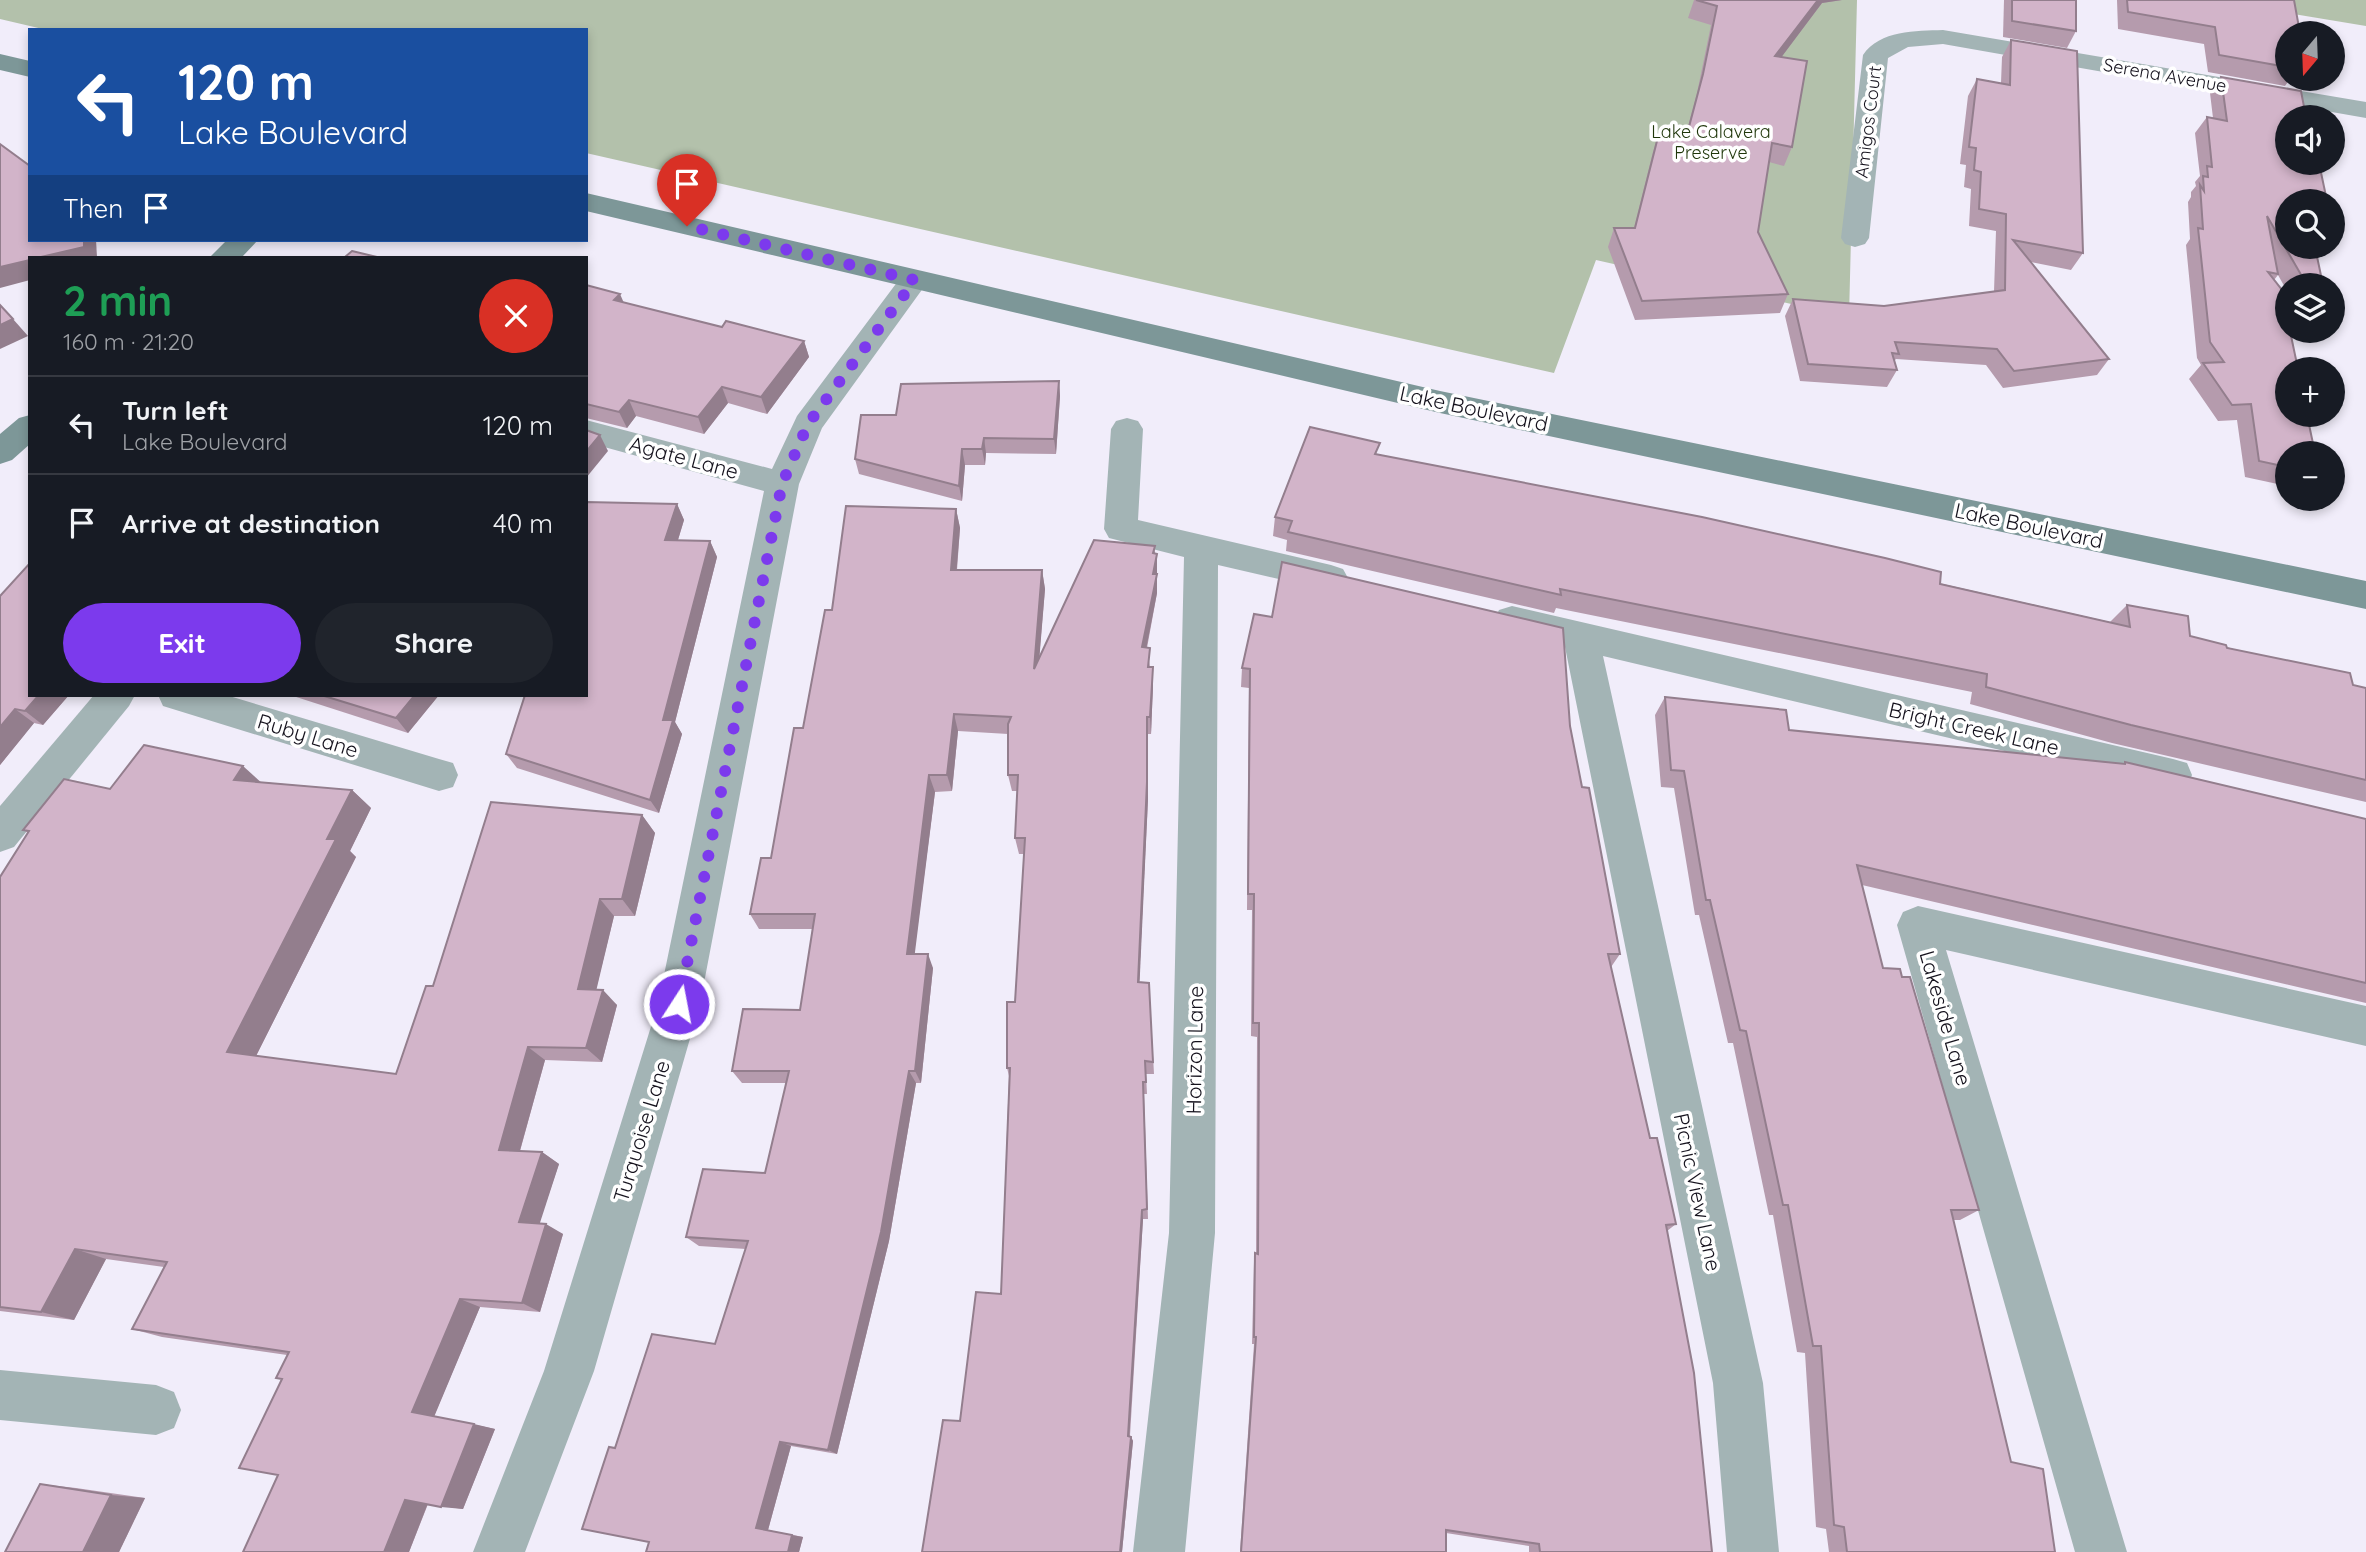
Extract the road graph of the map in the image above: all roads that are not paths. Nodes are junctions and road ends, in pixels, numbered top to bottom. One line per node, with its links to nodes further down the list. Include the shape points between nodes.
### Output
1 (1963, 41): 4 (street, Serena Avenue); 6 (street, Amigos Court, via 1943,37 1902,40 1876,55)
2 (0, 62): 3 (main road)
3 (28, 69)
4 (2366, 110)
5 (588, 202): 9 (main road, Lake Boulevard)
6 (1854, 238)
7 (242, 242): 8 (main road)
8 (225, 256)
9 (915, 280): 14 (street, Turquoise Lane, via 808,424); 17 (main road, Lake Boulevard, via 1440,402)
10 (28, 428): 13 (main road)
11 (1127, 429): 15 (street, via 1121,529)
12 (588, 432): 14 (street, Agate Lane)
13 (0, 452)
14 (782, 484): 28 (street, Turquoise Lane, via 679,1004 569,1371)
15 (1201, 547): 16 (street); 29 (street, Horizon Lane, via 1192,1233)
16 (1364, 585)
17 (2366, 595)
18 (1486, 614): 19 (street, Bright Creek Lane)
19 (1581, 636): 23 (street, Bright Creek Lane); 30 (street, Picnic View Lane, via 1738,1383)
20 (114, 697): 24 (street)
21 (183, 697): 22 (street, Ruby Lane)
22 (439, 775)
23 (2204, 782)
24 (0, 835)
25 (2366, 1027): 31 (street, Lakeside Lane, via 1919,925)
26 (0, 1395): 27 (street)
27 (156, 1410)
28 (499, 1552)
29 (1159, 1552)
30 (1754, 1552)
31 (2101, 1552)

